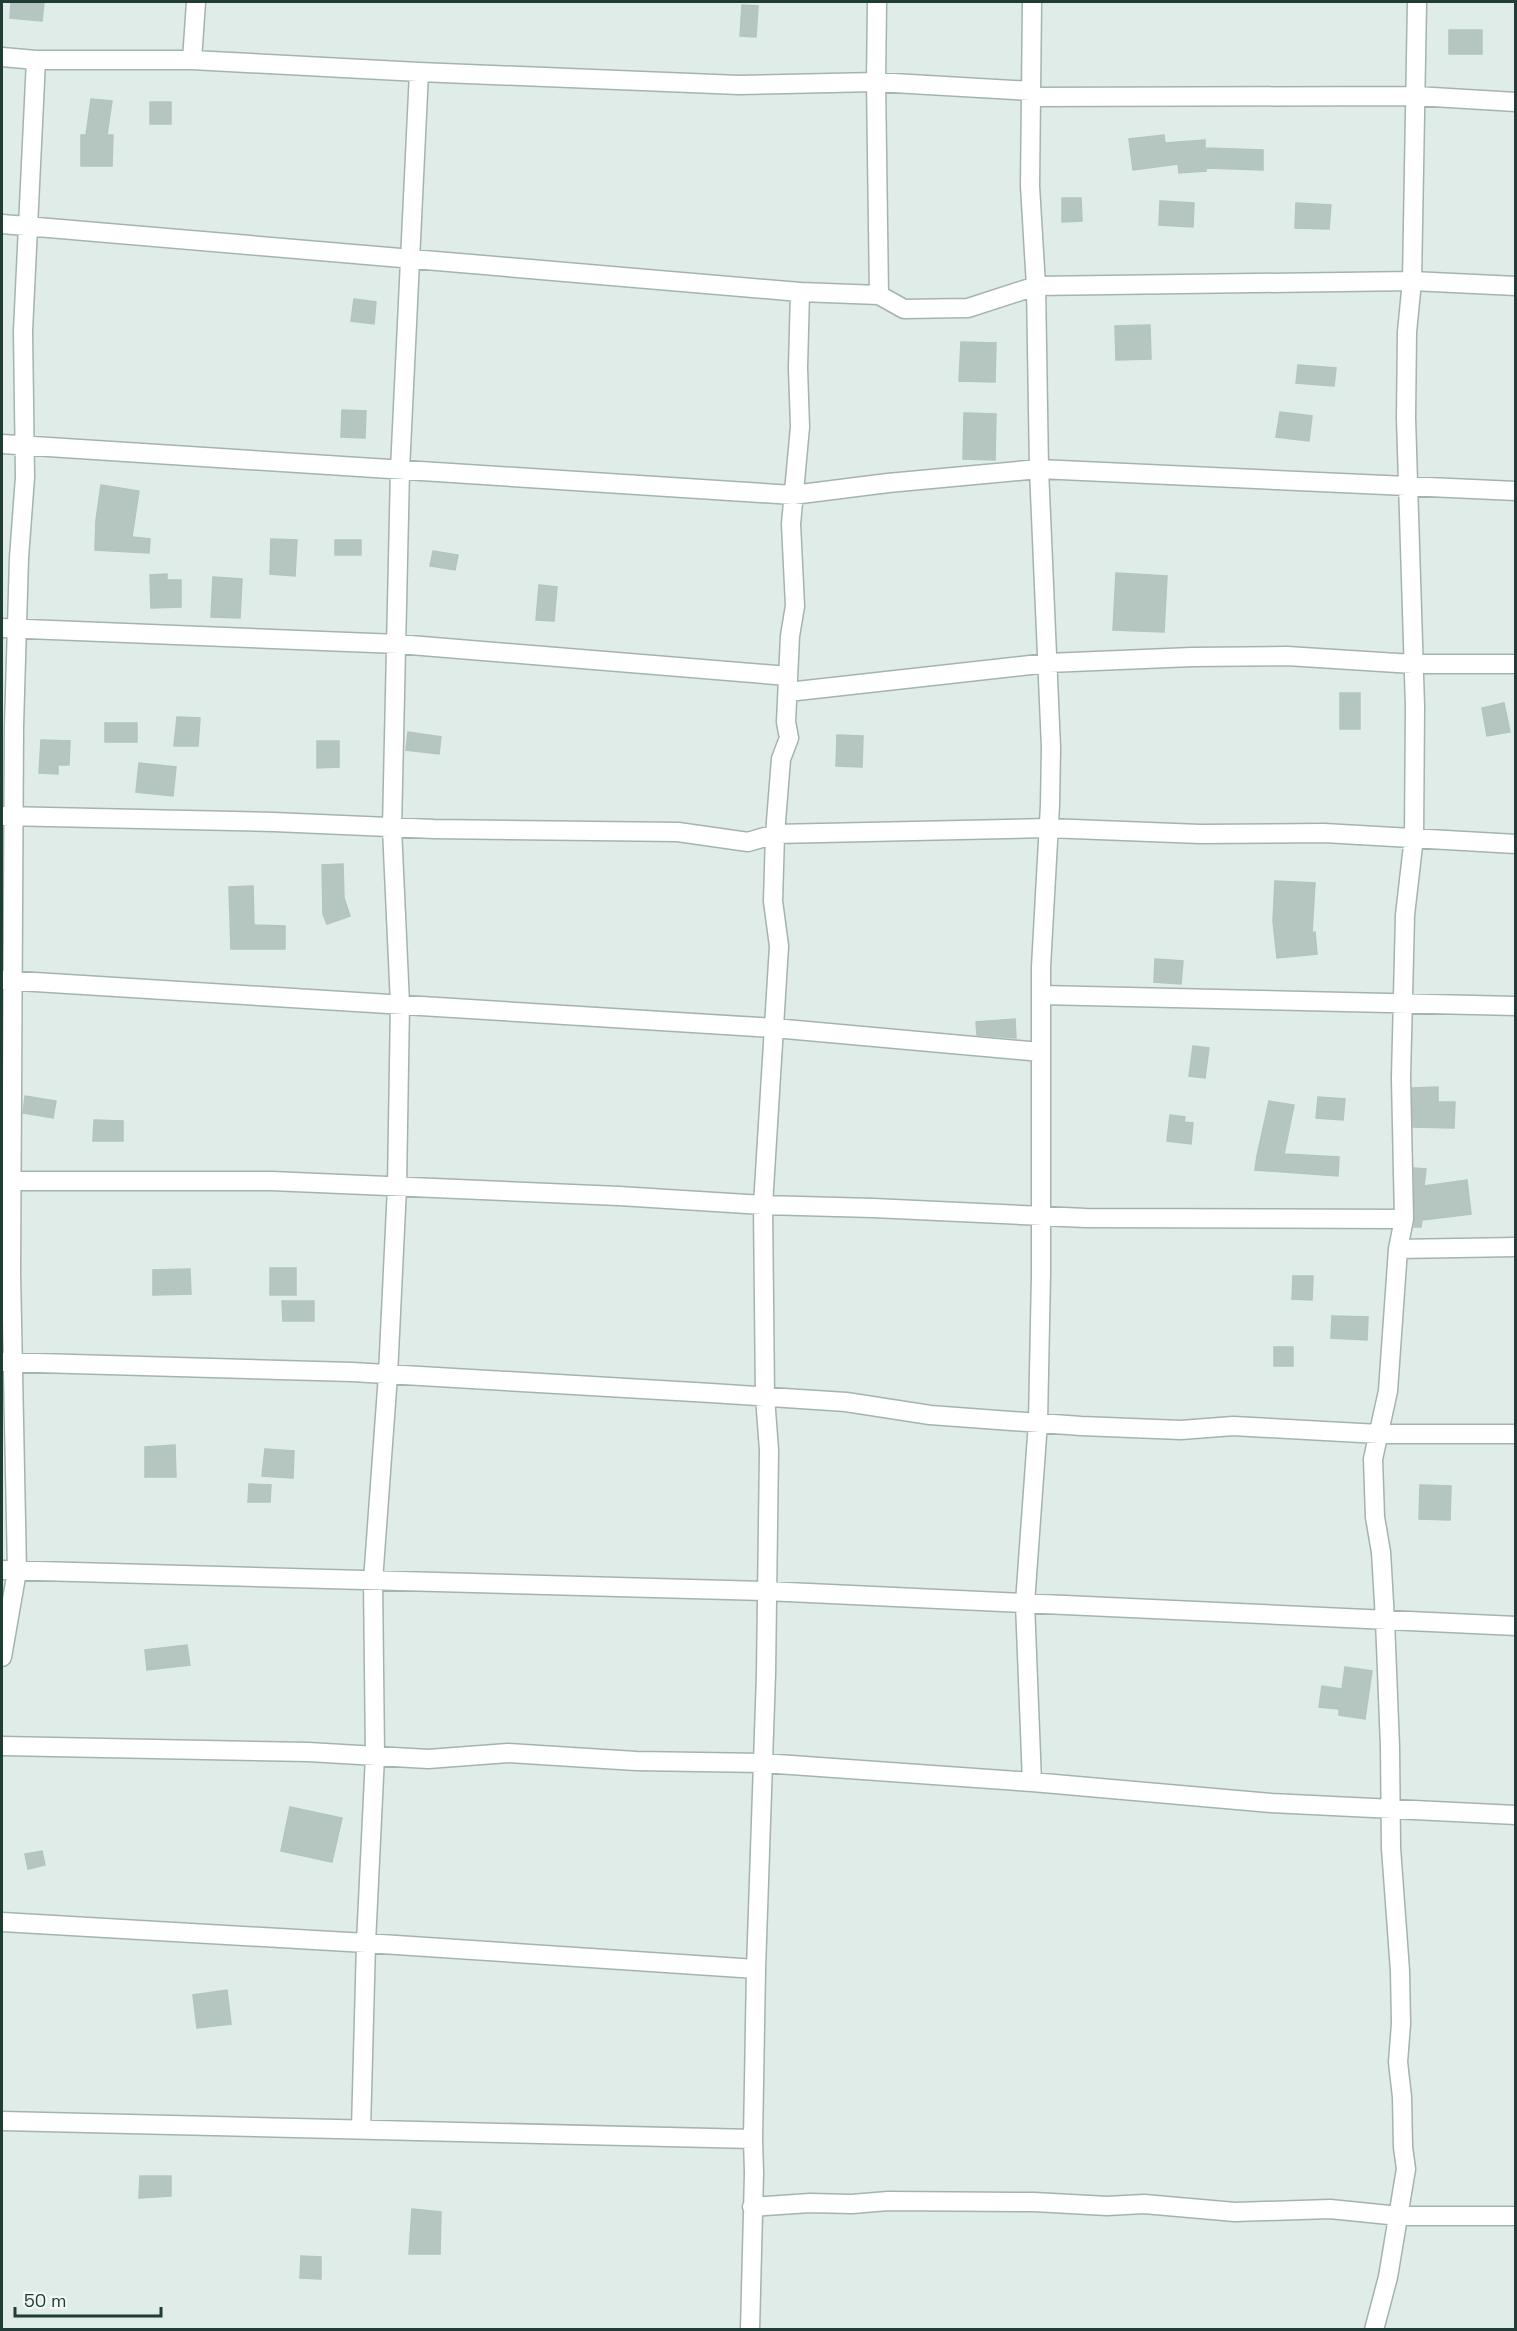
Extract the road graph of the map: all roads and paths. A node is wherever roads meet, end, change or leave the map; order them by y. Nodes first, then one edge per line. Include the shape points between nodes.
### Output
1 (196, 2) edge
2 (877, 2) edge
3 (1032, 2) edge
4 (1417, 2) edge
5 (2, 57) edge
6 (36, 60) junction
7 (192, 60) junction
8 (419, 72) junction
9 (876, 82) junction
10 (1031, 94) junction
11 (1416, 96) junction
12 (1515, 102) edge
13 (2, 224) edge
14 (28, 225) junction
15 (411, 259) junction
16 (1412, 281) junction
17 (1036, 286) junction
18 (1515, 286) edge
19 (800, 292) junction
20 (879, 295) junction
21 (2, 444) edge
22 (24, 447) junction
23 (400, 470) junction
24 (1039, 470) junction
25 (1408, 484) junction
26 (1515, 490) edge
27 (793, 495) junction
28 (9, 628) edge
29 (398, 645) junction
30 (1048, 663) junction
31 (1413, 664) junction
32 (1515, 664) edge
33 (788, 684) junction
34 (7, 816) edge
35 (392, 828) junction
36 (1048, 828) junction
37 (775, 834) junction
38 (1414, 837) junction
39 (1515, 844) edge
40 (7, 980) edge
41 (1041, 995) junction
42 (400, 1004) junction
43 (1404, 1004) junction
44 (1515, 1006) edge
45 (774, 1028) junction
46 (1041, 1052) junction
47 (6, 1181) edge
48 (397, 1187) junction
49 (763, 1205) junction
50 (1040, 1216) junction
51 (1404, 1219) junction
52 (1515, 1247) edge
53 (1398, 1249) junction
54 (7, 1363) edge
55 (388, 1374) junction
56 (765, 1397) junction
57 (1038, 1422) junction
58 (1379, 1434) junction
59 (1515, 1434) edge
60 (9, 1570) edge
61 (374, 1581) junction
62 (766, 1591) junction
63 (1025, 1603) junction
64 (1385, 1620) junction
65 (1515, 1626) edge
66 (2, 1657) edge
67 (2, 1746) edge
68 (375, 1755) junction
69 (763, 1763) junction
70 (1032, 1782) junction
71 (1392, 1809) junction
72 (1515, 1815) edge
73 (2, 1922) edge
74 (366, 1943) junction
75 (756, 1969) junction
76 (2, 2121) edge
77 (360, 2130) junction
78 (753, 2139) junction
79 (752, 2207) junction
80 (1400, 2216) junction
81 (1515, 2216) edge
82 (750, 2330) edge
83 (1374, 2330) edge

1 - 7 street
2 - 9 street
3 - 10 street
4 - 11 street
5 - 6 street
6 - 7 street
6 - 14 street
7 - 8 street
8 - 9 street via 739,85
8 - 15 street
9 - 10 street
9 - 20 street
10 - 11 street
10 - 17 street via 1030,186
11 - 12 street
11 - 16 street
13 - 14 street
14 - 15 street
14 - 22 street via 22,331
15 - 19 street
15 - 23 street
16 - 17 street
16 - 18 street
16 - 25 street via 1407,332
17 - 20 street via 968,308 904,309
17 - 24 street
19 - 20 street
19 - 27 street via 800,427
21 - 22 street
22 - 23 street
22 - 28 street via 19,558
23 - 27 street
23 - 29 street
24 - 25 street
24 - 27 street
24 - 30 street
25 - 26 street
25 - 31 street
27 - 33 street via 795,606 789,636
28 - 29 street
28 - 34 street
29 - 33 street
29 - 35 street
30 - 31 street via 1287,656
30 - 33 street
30 - 36 street
31 - 32 street
31 - 38 street
33 - 37 street via 789,738 781,759
34 - 35 street
34 - 40 street
35 - 37 street via 678,832 747,842
35 - 42 street
36 - 37 street
36 - 38 street
36 - 41 street
37 - 45 street via 773,901 779,946
38 - 39 street
38 - 43 street via 1405,915
40 - 42 street
40 - 47 street
41 - 43 street
41 - 46 street
42 - 45 street
42 - 48 street
43 - 44 street
43 - 51 street
45 - 46 street
45 - 49 street
46 - 50 street
47 - 48 street via 271,1181
47 - 54 street
48 - 49 street
48 - 55 street
49 - 50 street
49 - 56 street
50 - 51 street
50 - 57 street
51 - 53 street
52 - 53 street
53 - 58 street via 1388,1391
54 - 55 street
54 - 60 street
55 - 56 street
55 - 61 street
56 - 57 street
56 - 62 street via 769,1450
57 - 58 street
57 - 63 street
58 - 59 street
58 - 64 street via 1373,1459
60 - 61 street
60 - 66 street
61 - 62 street
61 - 68 street
62 - 63 street
62 - 69 street
63 - 64 street
63 - 70 street
64 - 65 street
64 - 71 street
67 - 68 street
68 - 69 street via 428,1759 508,1753
68 - 74 street
69 - 70 street
69 - 75 street
70 - 71 street via 1271,1803
71 - 72 street
71 - 80 street via 1401,2024 1398,2062 1406,2169
73 - 74 street
74 - 75 street
74 - 77 street
75 - 78 street
76 - 77 street
77 - 78 street
78 - 79 street
79 - 80 street via 888,2201 1034,2202 1235,2212 1330,2209
79 - 82 street
80 - 81 street
80 - 83 street

